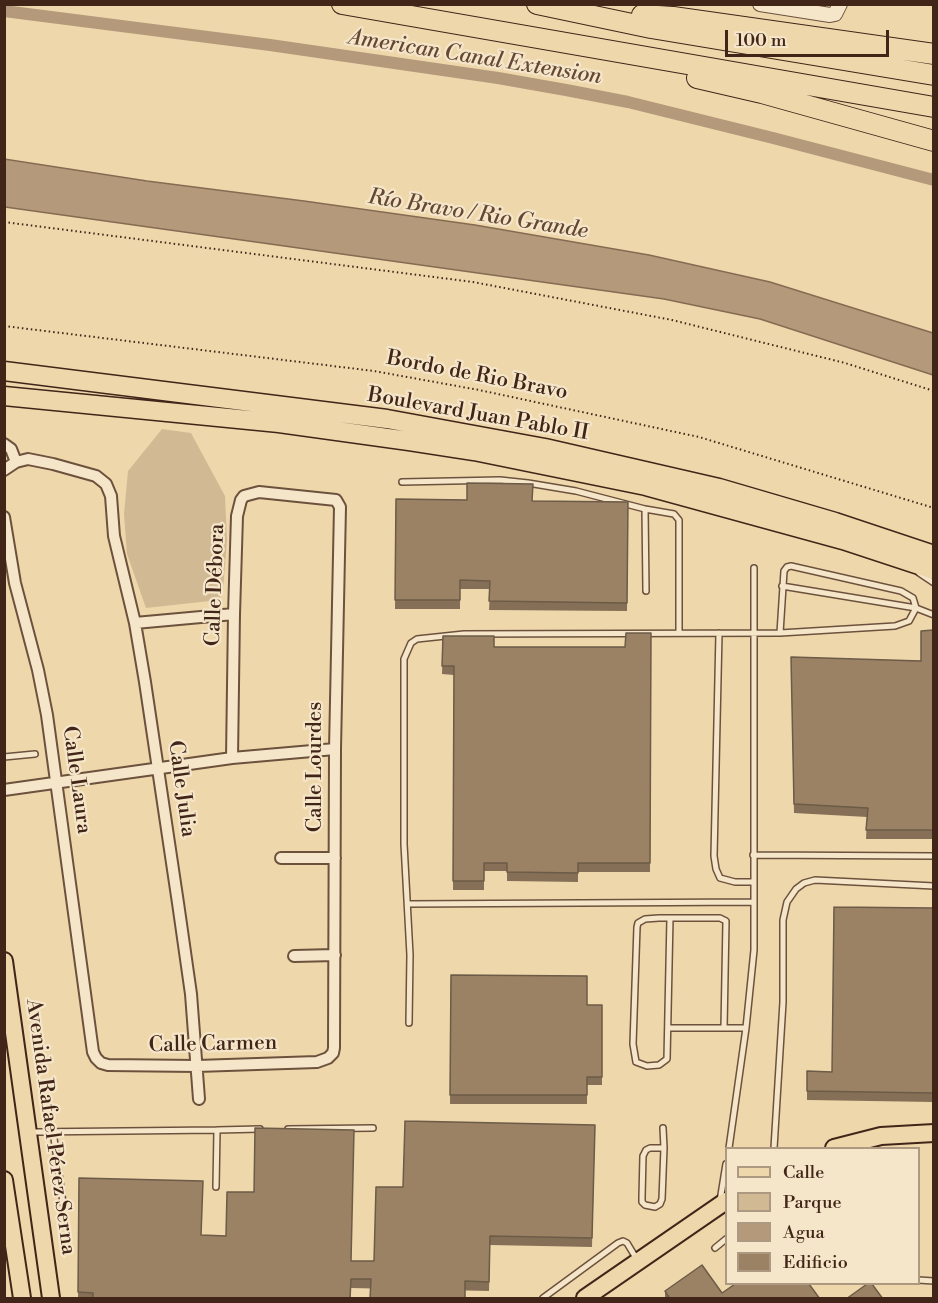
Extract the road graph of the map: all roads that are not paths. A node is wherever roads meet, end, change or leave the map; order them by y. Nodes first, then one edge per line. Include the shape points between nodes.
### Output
1 (342, 4) edge
2 (537, 4) edge
3 (760, 4) edge
4 (840, 4) edge
5 (579, 12) junction
6 (549, 40) junction
7 (933, 54) edge
8 (933, 75) edge
9 (933, 107) edge
10 (933, 141) edge
11 (4, 370) edge
12 (4, 396) edge
13 (4, 444) edge
14 (16, 462) junction
15 (4, 470) edge
16 (402, 482) dead end
17 (324, 498) joint
18 (645, 509) junction
19 (4, 517) edge
20 (933, 555) edge
21 (904, 560) junction
22 (754, 568) dead end
23 (933, 570) edge
24 (933, 582) edge
25 (782, 586) junction
26 (646, 591) dead end
27 (916, 608) junction
28 (234, 614) junction
29 (933, 615) edge
30 (135, 623) junction
31 (680, 632) junction
32 (719, 633) junction
33 (753, 633) junction
34 (780, 633) junction
35 (335, 749) junction
36 (35, 754) dead end
37 (4, 757) edge
38 (232, 758) junction
39 (158, 769) junction
40 (56, 782) junction
41 (4, 790) edge
42 (753, 855) junction
43 (933, 856) edge
44 (281, 858) dead end
45 (335, 858) junction
46 (754, 882) junction
47 (933, 886) edge
48 (754, 902) junction
49 (408, 904) junction
50 (670, 918) junction
51 (335, 955) junction
52 (294, 956) dead end
53 (4, 961) edge
54 (409, 1023) dead end
55 (668, 1028) junction
56 (724, 1028) junction
57 (746, 1028) junction
58 (334, 1048) joint
59 (93, 1052) joint
60 (197, 1066) junction
61 (199, 1099) dead end
62 (373, 1128) dead end
63 (663, 1128) dead end
64 (265, 1129) edge
65 (277, 1129) edge
66 (217, 1130) junction
67 (54, 1131) junction
68 (29, 1132) junction
69 (933, 1133) edge
70 (729, 1147) edge
71 (774, 1147) edge
72 (841, 1147) edge
73 (663, 1148) junction
74 (725, 1177) edge
75 (4, 1180) edge
76 (216, 1187) dead end
77 (63, 1203) dead end
78 (723, 1204) edge
79 (725, 1240) edge
80 (715, 1248) dead end
81 (638, 1262) junction
82 (22, 1299) edge
83 (51, 1299) edge
84 (543, 1299) edge
85 (585, 1299) edge

1 - 6 highway
2 - 5 highway
3 - 4 street via 830,15 839,10
5 - 7 highway via 673,17
5 - 8 highway via 651,28
6 - 9 highway
6 - 10 highway
11 - 20 highway, Boulevard Juan Pablo II via 387,419 545,448 719,488
12 - 21 highway, Boulevard Juan Pablo II via 268,422 474,451 646,486
13 - 14 street via 11,449
14 - 15 street
14 - 30 street, Calle Julia via 28,459 96,476 108,488 114,536
16 - 18 lane via 528,483
17 - 28 street, Calle Débora via 259,492 244,496 237,516
17 - 35 street, Calle Lourdes via 336,500 340,507
18 - 26 lane
18 - 31 lane via 674,514 679,520
19 - 40 street, Calle Laura via 15,584 47,715
21 - 23 highway, Boulevard Juan Pablo II
21 - 24 lane
22 - 33 lane
25 - 27 lane
25 - 27 lane via 784,571 791,566 901,591 913,598
25 - 34 lane
27 - 29 lane
27 - 34 lane via 909,621 895,626
28 - 30 street
28 - 38 street, Calle Débora
30 - 39 street, Calle Julia
31 - 32 lane
31 - 49 lane via 464,634 411,643 404,659 404,844
32 - 33 lane
32 - 46 lane via 714,856 720,878
33 - 34 lane
33 - 42 lane
35 - 38 street
35 - 45 street, Calle Lourdes
36 - 37 lane
38 - 39 street
39 - 40 street
39 - 60 street, Calle Julia via 191,994
40 - 41 street
40 - 59 street, Calle Laura
42 - 43 lane
42 - 46 lane
44 - 45 street
45 - 51 street, Calle Lourdes
46 - 48 lane
47 - 71 lane via 815,880 796,889 787,902 783,920 783,1002
48 - 49 lane
48 - 57 lane via 754,950
49 - 54 lane
50 - 55 lane
50 - 55 lane via 640,920 637,927 633,1044 636,1062 647,1066 663,1063 668,1054
50 - 56 lane via 726,921
51 - 52 street
51 - 58 street, Calle Lourdes
53 - 68 main road, Avenida Rafael Pérez Serna
55 - 56 lane
56 - 57 lane
57 - 70 lane
58 - 60 street, Calle Carmen via 328,1058 317,1062
59 - 60 street, Calle Carmen via 105,1065
60 - 61 street, Calle Julia
62 - 65 lane
63 - 73 lane
64 - 66 lane
66 - 67 lane
66 - 76 lane
67 - 68 lane
67 - 77 lane
68 - 83 main road, Avenida Rafael Pérez Serna
69 - 72 main road via 881,1136
73 - 73 lane via 662,1199 654,1207 645,1205 643,1156 645,1150
74 - 78 lane
75 - 82 main road
78 - 81 main road
79 - 80 lane
81 - 84 lane via 623,1240
81 - 85 main road

